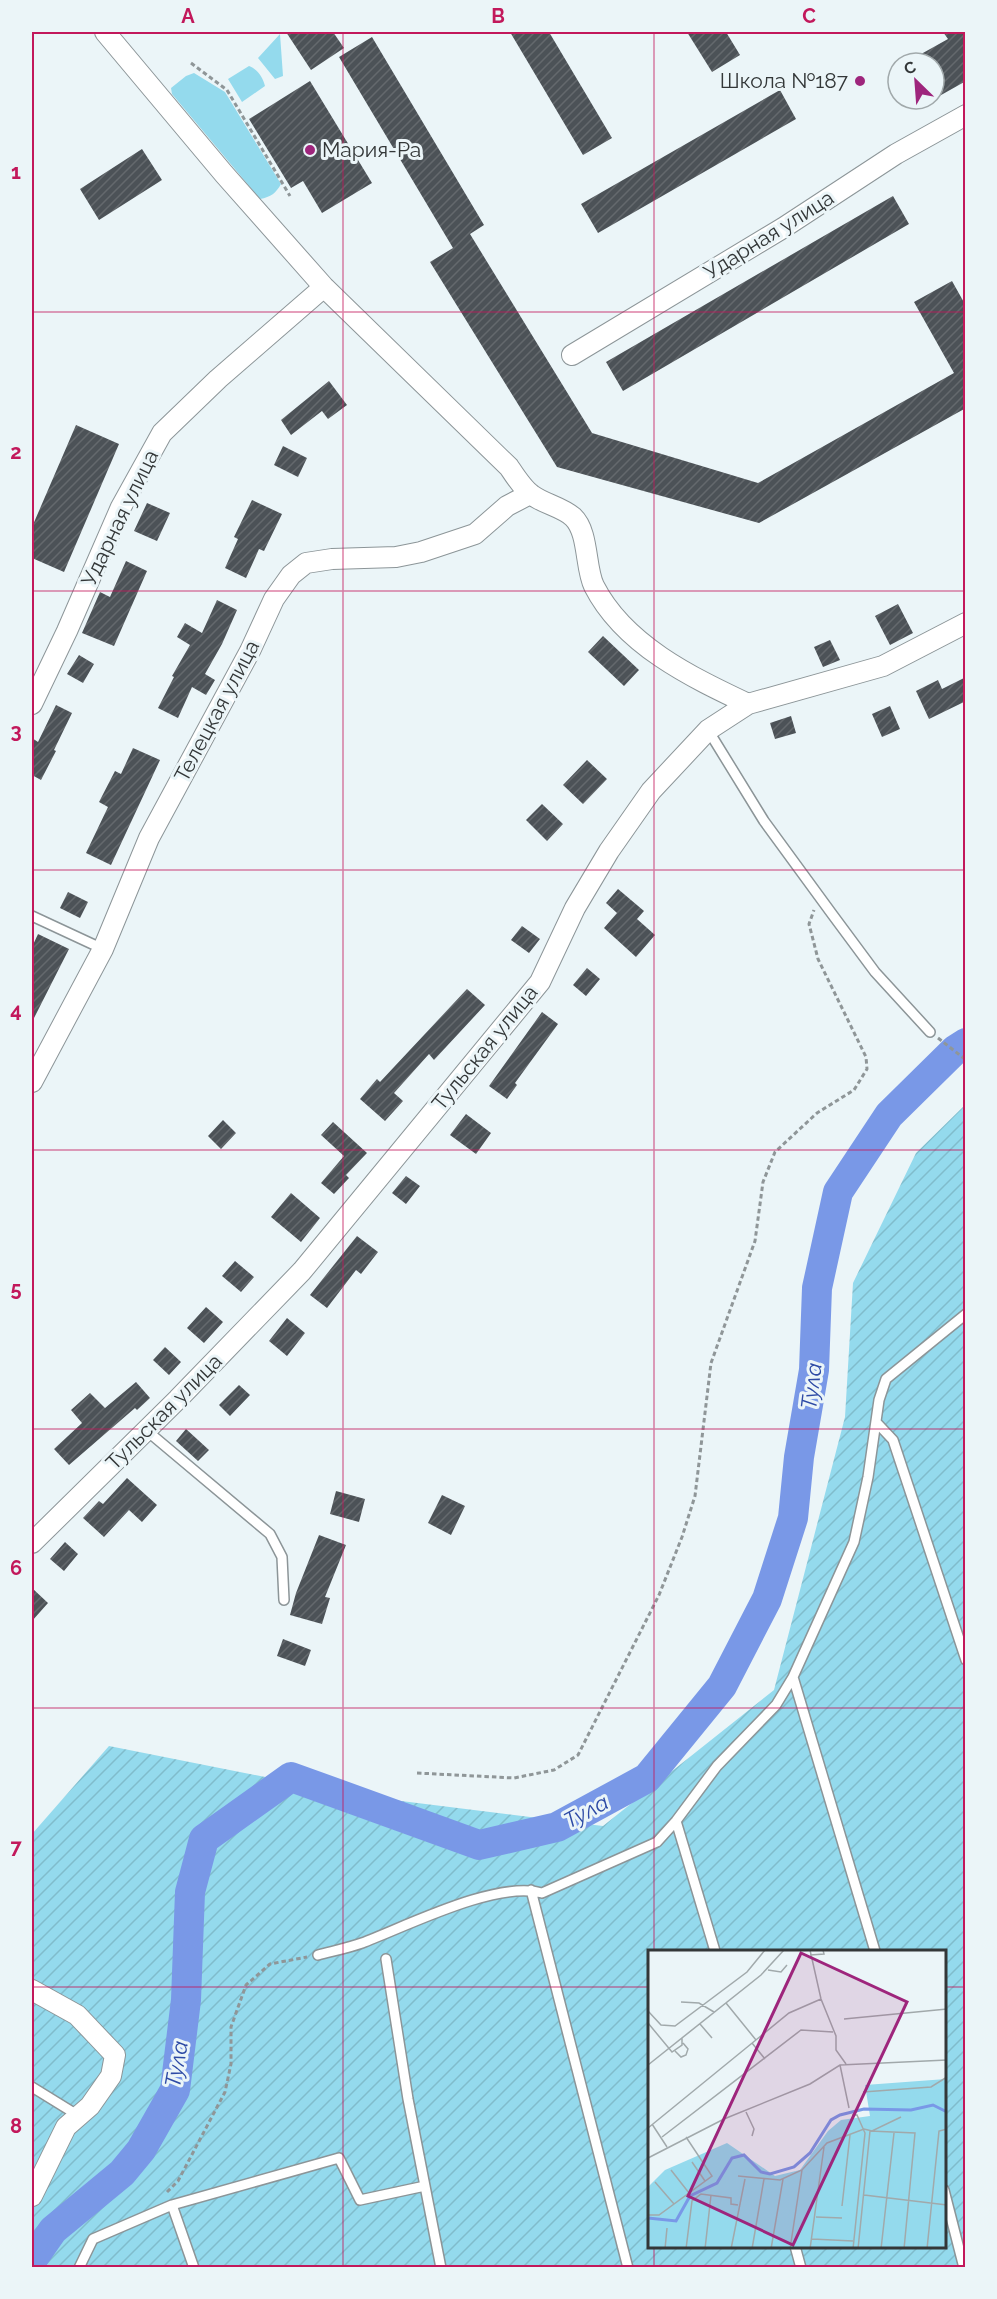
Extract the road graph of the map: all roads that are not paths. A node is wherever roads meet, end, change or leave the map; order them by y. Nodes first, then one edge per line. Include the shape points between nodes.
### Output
1 (105, 32) edge
2 (966, 115) edge
3 (324, 287) junction
4 (572, 355) dead end
5 (530, 494) junction
6 (966, 623) edge
7 (32, 704) edge
8 (748, 704) junction
9 (708, 730) junction
10 (32, 916) edge
11 (103, 949) junction
12 (930, 1032) road end
13 (32, 1082) edge
14 (966, 1314) edge
15 (877, 1423) junction
16 (146, 1430) junction
17 (32, 1543) edge
18 (284, 1600) dead end
19 (966, 1660) edge
20 (793, 1677) junction
21 (676, 1821) junction
22 (531, 1890) junction
23 (715, 1950) edge
24 (874, 1950) edge
25 (318, 1955) road end
26 (386, 1959) dead end
27 (32, 1990) edge
28 (32, 2087) edge
29 (79, 2116) junction
30 (425, 2186) junction
31 (946, 2194) edge
32 (32, 2196) edge
33 (172, 2205) junction
34 (795, 2248) edge
35 (80, 2268) edge
36 (194, 2268) edge
37 (441, 2268) edge
38 (628, 2268) edge
39 (801, 2268) edge
40 (964, 2268) edge

1 - 3 street
2 - 4 street, Ударная улица via 896,154 783,228
3 - 5 street via 508,467
3 - 7 street, Ударная улица via 162,432 121,507
5 - 8 street via 573,517 585,541 593,583 607,608 625,628 666,660
5 - 11 street, Телецкая улица via 507,506 475,534 432,549 396,557 306,563 291,575 274,599 250,651 148,838
6 - 8 street, Тульская улица via 883,666
8 - 9 street, Тульская улица
9 - 12 lane via 764,821 819,897 875,972
9 - 16 street, Тульская улица via 651,791 609,851 575,908 540,982 302,1271
10 - 11 lane
11 - 13 street, Телецкая улица
14 - 15 lane via 886,1379
15 - 19 lane via 893,1440
15 - 20 lane via 854,1542
16 - 17 street, Тульская улица
16 - 18 lane via 270,1534 282,1557
20 - 21 lane via 776,1705 717,1766
20 - 24 lane
21 - 22 lane via 657,1842 542,1893
21 - 23 lane
22 - 25 lane via 508,1890 441,1911 360,1944
22 - 38 lane
26 - 30 lane
27 - 29 street via 76,2015 115,2055 111,2076
28 - 29 lane
29 - 32 street via 66,2127
30 - 33 lane via 360,2200 339,2158
30 - 37 lane
31 - 40 lane
33 - 35 lane via 93,2239
33 - 36 lane
34 - 39 lane

